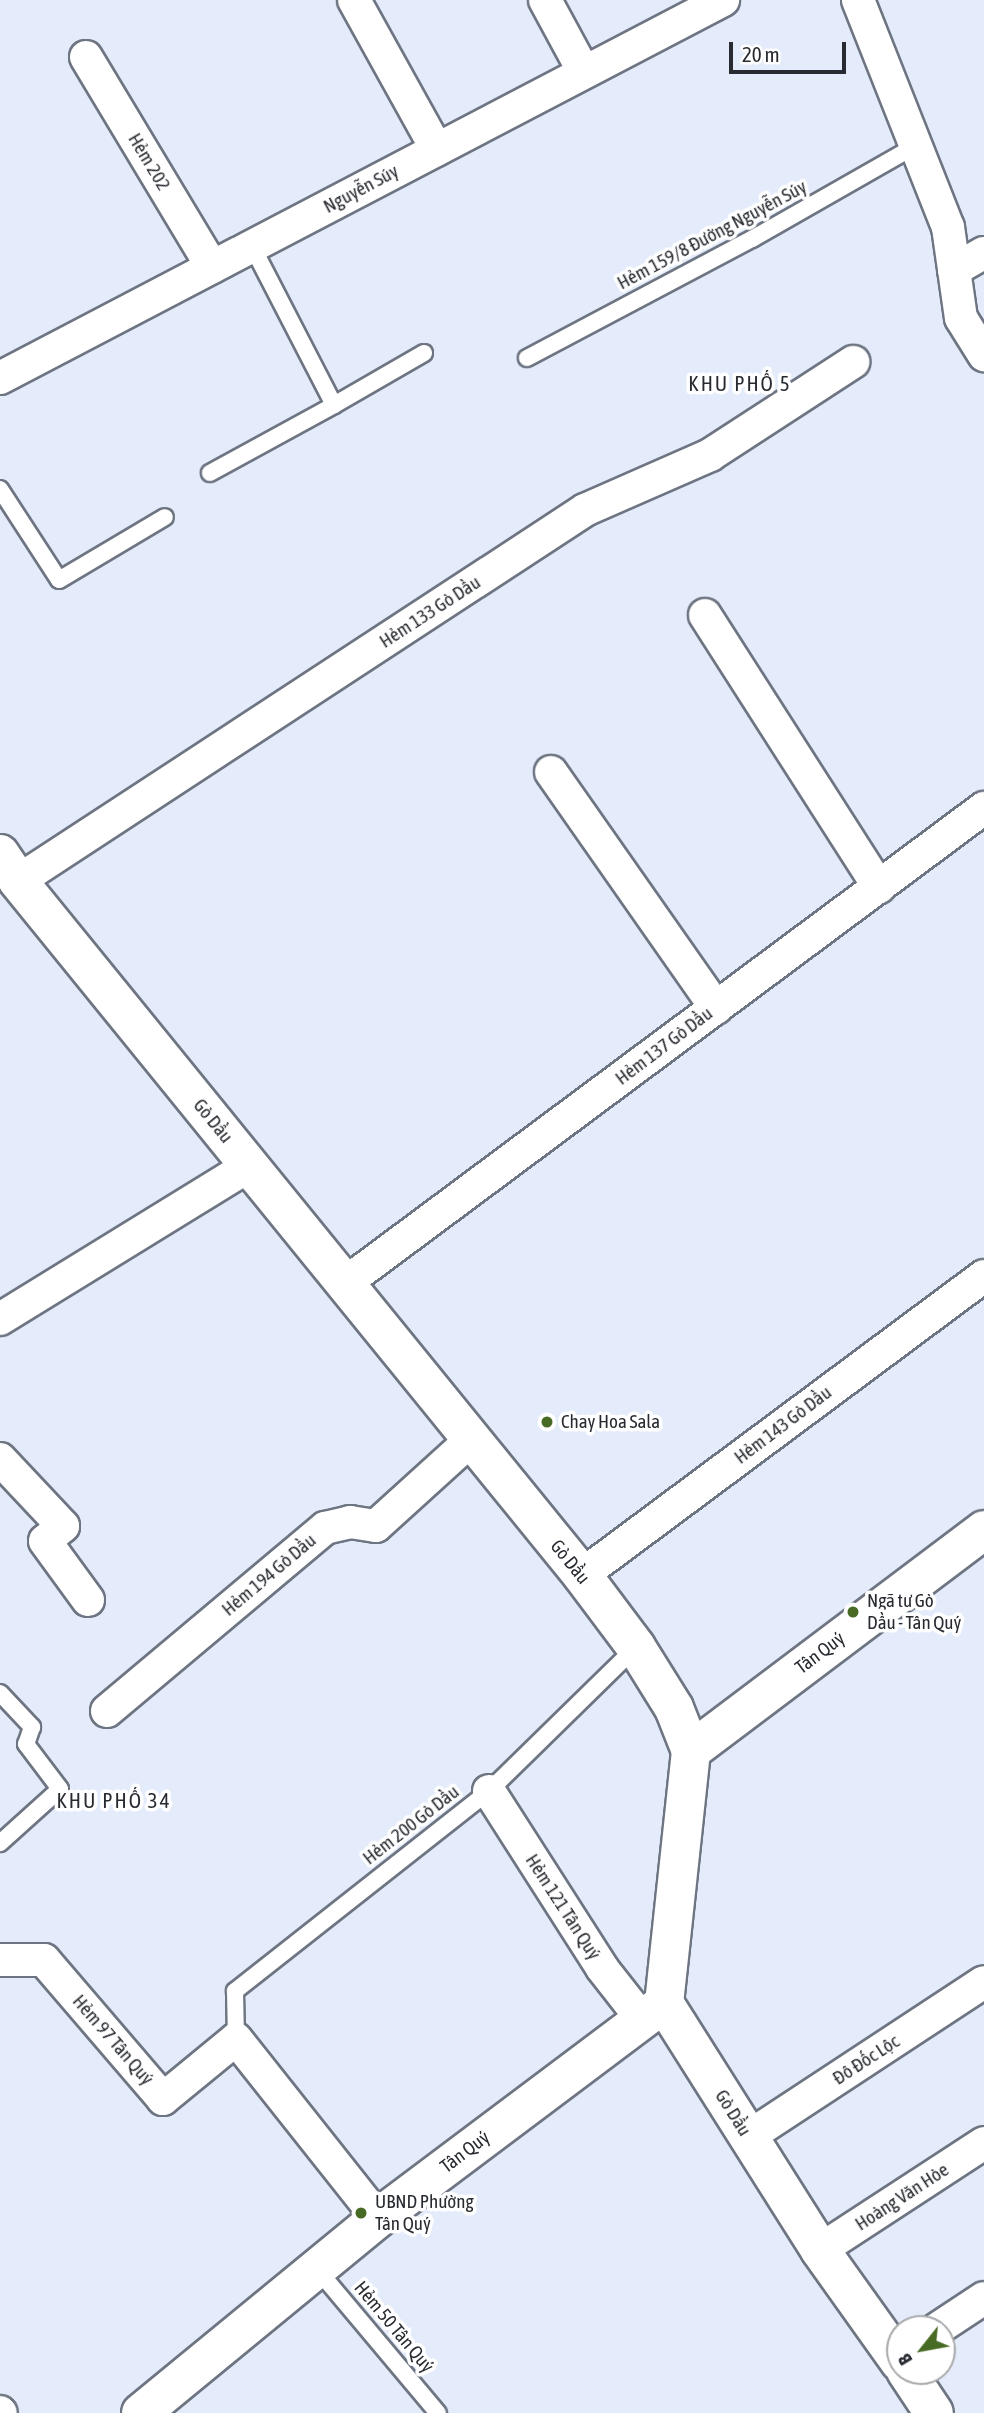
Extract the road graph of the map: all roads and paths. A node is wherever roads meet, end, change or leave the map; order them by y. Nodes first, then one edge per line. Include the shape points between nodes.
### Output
1 (354, 0) edge
2 (545, 0) edge
3 (723, 0) edge
4 (858, 0) edge
5 (86, 57) dead end
6 (584, 72) junction
7 (915, 146) junction
8 (437, 150) junction
9 (252, 246) junction
10 (984, 253) edge
11 (212, 267) junction
12 (954, 270) junction
13 (424, 354) dead end
14 (984, 355) edge
15 (527, 358) dead end
16 (853, 362) dead end
17 (0, 378) edge
18 (334, 405) junction
19 (210, 473) dead end
20 (0, 489) edge
21 (165, 517) dead end
22 (705, 615) dead end
23 (551, 772) dead end
24 (984, 808) edge
25 (7, 869) edge
26 (879, 887) junction
27 (716, 1008) junction
28 (250, 1166) junction
29 (984, 1276) edge
30 (344, 1284) junction
31 (0, 1319) edge
32 (471, 1440) junction
33 (0, 1459) edge
34 (984, 1530) edge
35 (582, 1575) junction
36 (88, 1600) dead end
37 (636, 1647) junction
38 (0, 1693) edge
39 (107, 1711) dead end
40 (691, 1751) junction
41 (489, 1791) junction
42 (0, 1843) edge
43 (0, 1960) edge
44 (984, 1982) edge
45 (653, 2011) junction
46 (236, 2039) junction
47 (748, 2137) junction
48 (984, 2143) edge
49 (378, 2218) junction
50 (820, 2250) junction
51 (317, 2269) junction
52 (984, 2298) edge
53 (956, 2316) edge
54 (886, 2340) edge
55 (916, 2385) edge
56 (142, 2413) edge
57 (438, 2413) edge
58 (934, 2413) edge

1 - 8 street
2 - 6 street
3 - 6 street, Nguyễn Súy
4 - 7 street
5 - 11 street, Hẻm 202
6 - 8 street, Nguyễn Súy
7 - 12 street via 948,227
7 - 15 lane, Hẻm 159/8 Đường Nguyễn Súy
8 - 9 street, Nguyễn Súy
9 - 11 street, Nguyễn Súy
9 - 18 lane
10 - 12 street
11 - 17 street, Nguyễn Súy
12 - 14 street via 961,317
13 - 18 lane
16 - 25 street, Hẻm 133 Gò Dầu via 710,455 585,510
18 - 19 lane
20 - 21 lane via 59,580
22 - 26 street
23 - 27 street
24 - 26 street, Hẻm 137 Gò Dầu
25 - 28 street, Gò Dầu
26 - 27 street, Hẻm 137 Gò Dầu
27 - 30 street, Hẻm 137 Gò Dầu
28 - 30 street, Gò Dầu
28 - 31 street
29 - 35 street, Hẻm 143 Gò Dầu
30 - 32 street, Gò Dầu
32 - 35 street, Gò Dầu
32 - 39 street, Hẻm 194 Gò Dầu via 376,1526 350,1522 325,1528
33 - 36 street via 63,1526 45,1541
34 - 40 street, Tân Quý
35 - 37 street, Gò Dầu
37 - 40 street, Gò Dầu via 674,1708
37 - 41 lane, Hẻm 200 Gò Dầu
38 - 42 lane via 32,1727 26,1744 60,1789
40 - 45 street, Gò Dầu
41 - 45 street, Hẻm 121 Tân Quý via 602,1968
41 - 46 lane, Hẻm 200 Gò Dầu via 235,1991
43 - 46 street, Hẻm 97 Tân Quý via 44,1960 163,2099
44 - 47 street, Đô Đốc Lộc
45 - 47 street, Gò Dầu
45 - 49 street, Tân Quý
46 - 49 street
47 - 50 street, Gò Dầu
48 - 50 street, Hoàng Văn Hòe
49 - 51 street, Tân Quý
50 - 54 street, Gò Dầu
51 - 56 street, Tân Quý
51 - 57 lane, Hẻm 50 Tân Quý
52 - 53 street
55 - 58 street, Gò Dầu

